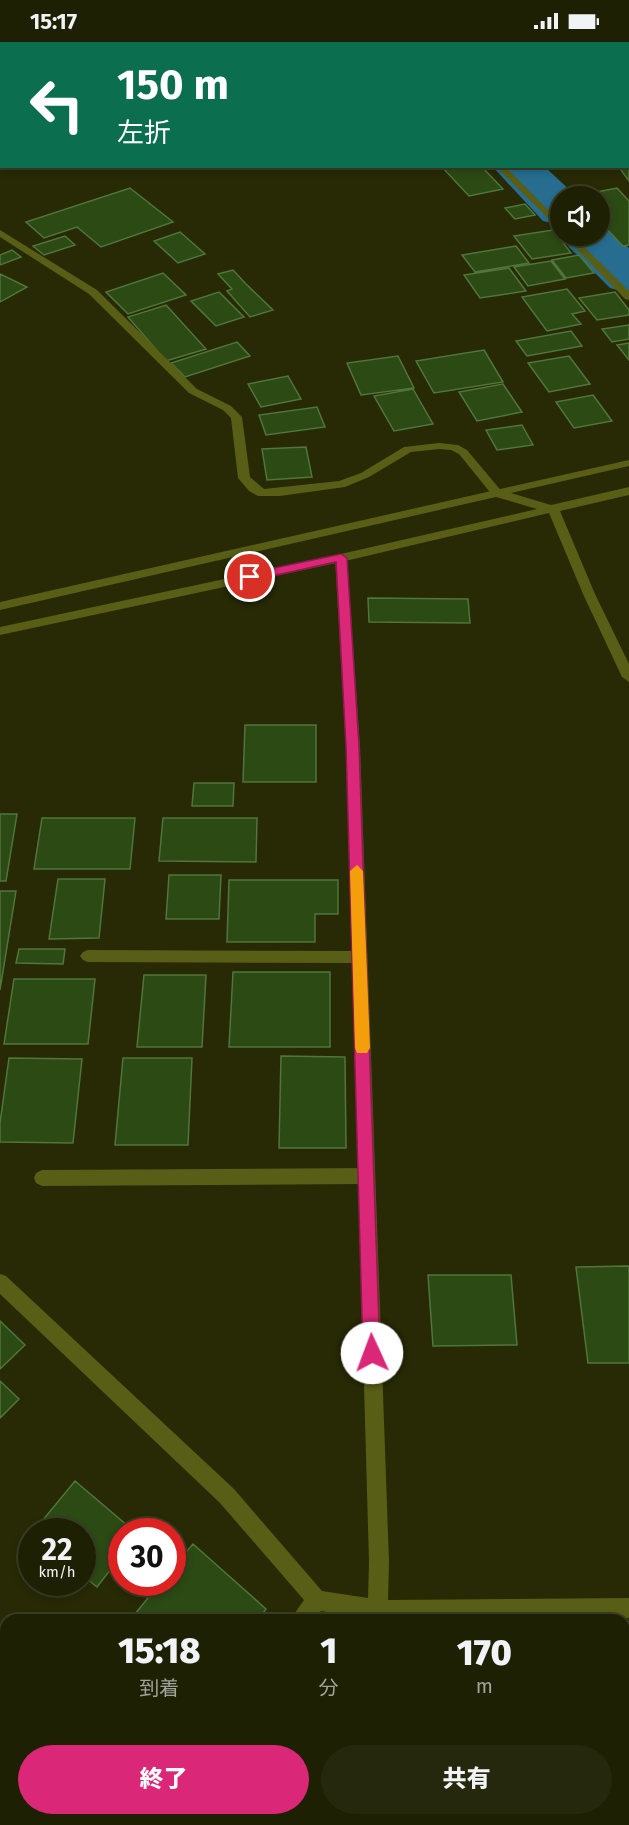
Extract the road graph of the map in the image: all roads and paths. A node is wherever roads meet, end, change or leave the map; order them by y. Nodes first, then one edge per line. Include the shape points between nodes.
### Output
1 (501, 168) edge
2 (550, 217) edge
3 (0, 233) edge
4 (578, 246) edge
5 (629, 297) edge
6 (629, 463) edge
7 (629, 491) edge
8 (497, 493) junction
9 (554, 510) junction
10 (341, 558) junction
11 (0, 606) edge
12 (0, 631) edge
13 (629, 677) edge
14 (88, 956) dead end
15 (360, 957) junction
16 (366, 1176) junction
17 (42, 1178) dead end
18 (0, 1281) edge
19 (318, 1600) junction
20 (629, 1608) edge
21 (378, 1610) junction
22 (305, 1614) edge

1 - 2 street
3 - 8 street via 93,292 193,391 227,408 236,417 244,478 262,493 341,484 365,475 408,449 439,446 463,452
4 - 5 street
6 - 8 street
7 - 9 street
8 - 9 street
8 - 11 street
9 - 10 street
9 - 13 street
10 - 12 street
10 - 15 street via 353,746
14 - 15 street
15 - 16 street
16 - 17 street
16 - 21 street
18 - 19 street via 227,1496
19 - 21 street
19 - 22 street
20 - 21 street

